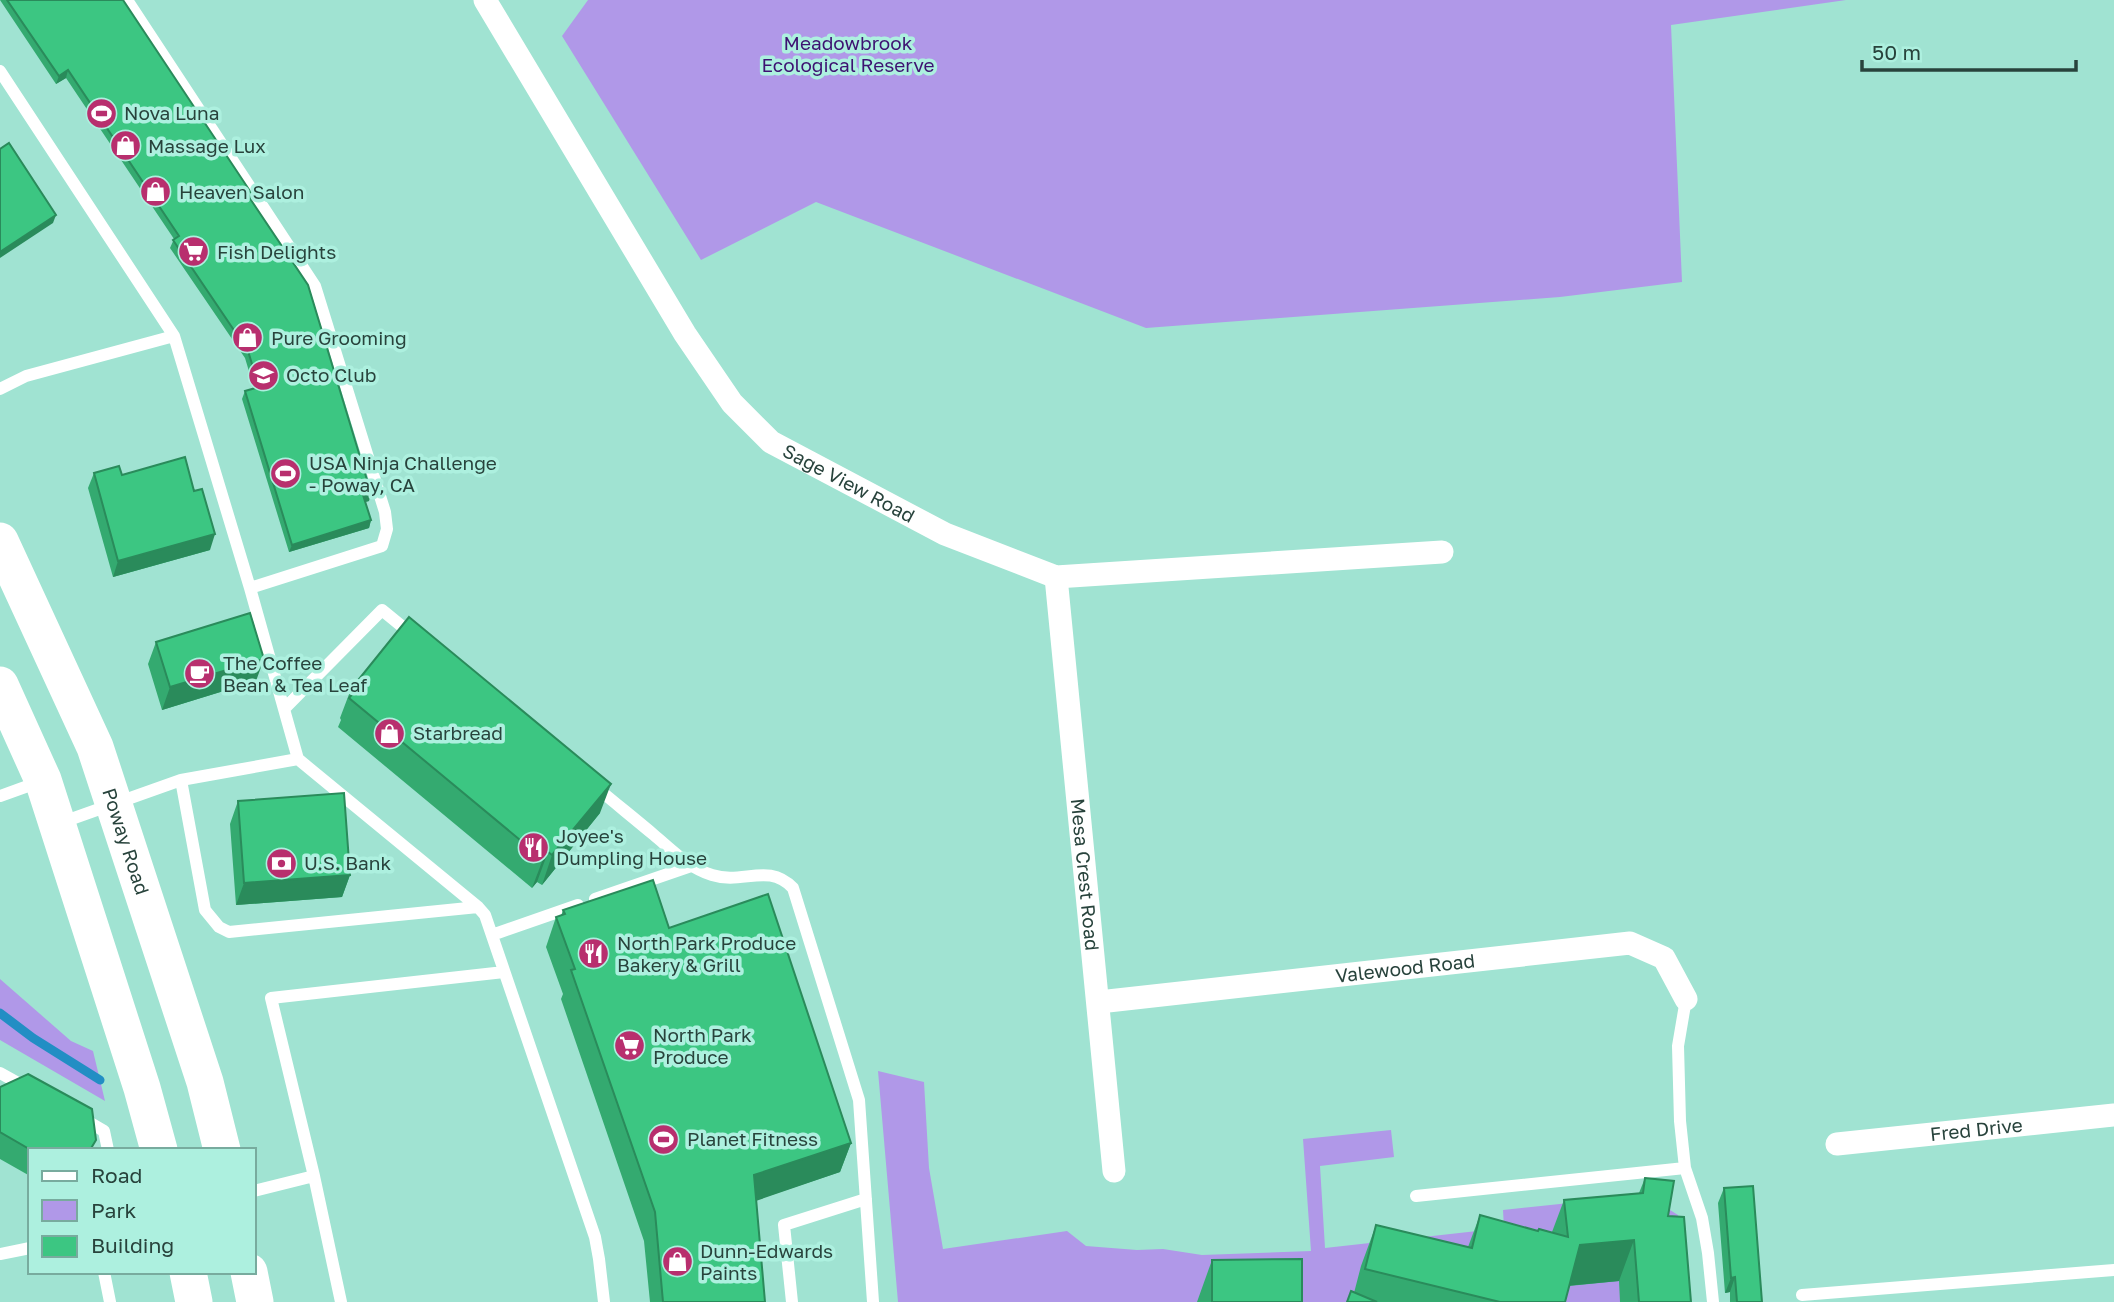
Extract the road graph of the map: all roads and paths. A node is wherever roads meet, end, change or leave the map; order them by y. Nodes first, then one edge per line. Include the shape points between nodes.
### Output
1 (127, 0) edge
2 (485, 0) edge
3 (0, 71) edge
4 (6, 92) edge
5 (174, 336) junction
6 (0, 389) edge
7 (0, 541) edge
8 (1443, 552) dead end
9 (1056, 577) junction
10 (250, 588) junction
11 (425, 645) edge
12 (0, 685) edge
13 (284, 709) junction
14 (298, 759) junction
15 (584, 778) edge
16 (43, 780) junction
17 (181, 780) junction
18 (0, 796) edge
19 (114, 805) junction
20 (57, 824) junction
21 (691, 866) junction
22 (478, 907) junction
23 (492, 935) junction
24 (504, 972) junction
25 (1686, 999) joint
26 (1099, 1002) junction
27 (0, 1073) edge
28 (34, 1092) edge
29 (69, 1111) edge
30 (2114, 1115) edge
31 (1837, 1144) dead end
32 (108, 1148) edge
33 (158, 1148) edge
34 (222, 1148) edge
35 (1685, 1168) junction
36 (1114, 1171) dead end
37 (314, 1177) junction
38 (256, 1191) edge
39 (1416, 1196) dead end
40 (866, 1199) junction
41 (28, 1248) edge
42 (0, 1254) edge
43 (2114, 1270) edge
44 (104, 1274) edge
45 (188, 1274) edge
46 (249, 1274) edge
47 (1802, 1295) dead end
48 (110, 1302) edge
49 (194, 1302) edge
50 (255, 1302) edge
51 (341, 1302) edge
52 (604, 1302) edge
53 (792, 1302) edge
54 (873, 1302) edge
55 (1713, 1302) edge

1 - 10 lane via 315,286 387,522 382,546
2 - 9 street, Sage View Road via 685,334 732,403 771,442 946,534
3 - 4 lane
4 - 5 lane
5 - 6 lane via 26,376
5 - 10 lane
7 - 19 main road, Poway Road via 95,747
8 - 9 street, Sage View Road
9 - 26 street, Mesa Crest Road
10 - 13 lane
11 - 13 lane via 382,610
12 - 16 main road
13 - 14 lane
14 - 17 lane
14 - 22 lane
15 - 21 lane
16 - 18 lane
16 - 20 main road
17 - 19 lane
17 - 22 lane via 205,910 229,932
19 - 20 lane
19 - 34 main road, Poway Road via 205,1082
20 - 33 main road
21 - 23 lane
21 - 40 lane via 729,879 773,875 793,888 859,1100
22 - 23 lane
23 - 24 lane
24 - 37 lane via 271,998
24 - 52 lane via 595,1237
25 - 26 street, Valewood Road via 1664,958 1630,943
25 - 35 lane via 1678,1046
26 - 36 street, Mesa Crest Road
27 - 28 lane
29 - 32 lane via 104,1131
30 - 31 street, Fred Drive
35 - 39 lane
35 - 55 lane via 1702,1218
37 - 38 lane
37 - 51 lane
40 - 53 lane via 784,1225
40 - 54 lane
41 - 42 lane
43 - 47 lane
44 - 48 lane
45 - 49 main road
46 - 50 main road

